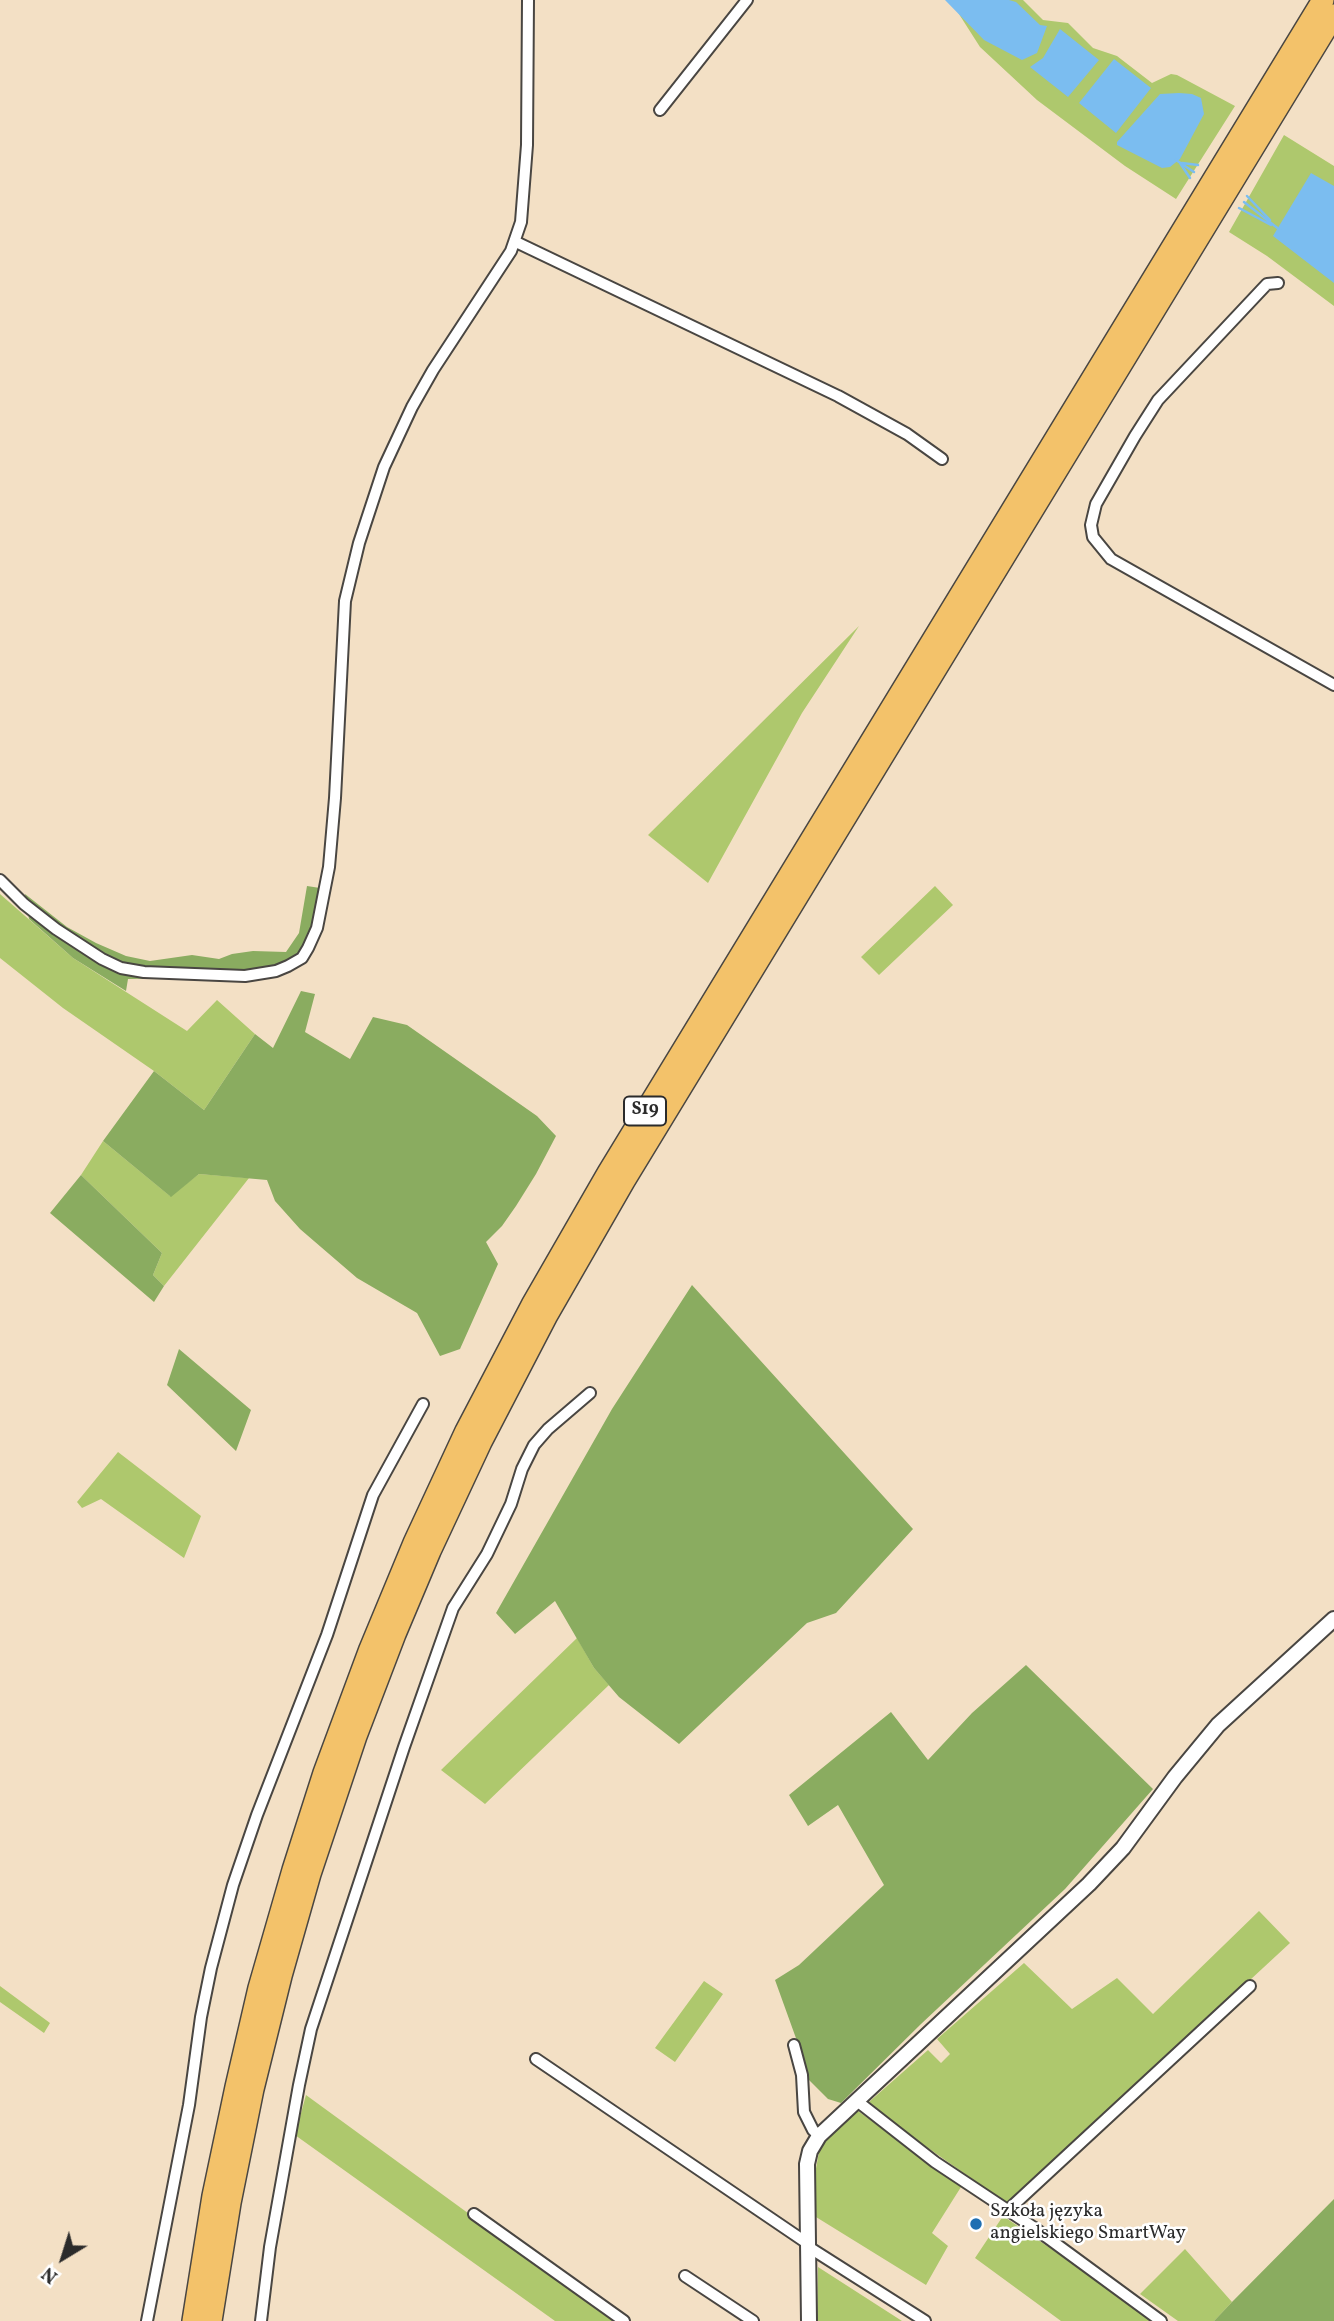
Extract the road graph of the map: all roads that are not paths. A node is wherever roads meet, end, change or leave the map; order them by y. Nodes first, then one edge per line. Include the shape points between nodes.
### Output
1 (528, 0) edge
2 (747, 0) edge
3 (1323, 0) edge
4 (1334, 15) edge
5 (660, 110) dead end
6 (516, 242) junction
7 (1278, 283) dead end
8 (942, 459) dead end
9 (1334, 685) edge
10 (0, 880) edge
11 (590, 1393) dead end
12 (423, 1404) dead end
13 (1334, 1619) edge
14 (1250, 1986) dead end
15 (794, 2045) dead end
16 (536, 2059) dead end
17 (857, 2101) junction
18 (819, 2136) junction
19 (1008, 2210) junction
20 (474, 2214) dead end
21 (807, 2245) junction
22 (685, 2276) dead end
23 (147, 2321) edge
24 (193, 2321) edge
25 (211, 2321) edge
26 (261, 2321) edge
27 (624, 2321) edge
28 (753, 2321) edge
29 (809, 2321) edge
30 (925, 2321) edge
31 (1161, 2321) edge

1 - 6 street via 524,198
2 - 5 street
3 - 24 highway, S19 via 615,1161 466,1431 366,1658 293,1870 231,2107
4 - 25 highway, S19 via 631,1170 485,1433 390,1646 310,1874 248,2110
6 - 8 street via 838,396
6 - 10 street via 412,407 384,467 363,529 345,601 325,895 313,940 302,958 276,971 245,976 121,968 56,929
7 - 9 street via 1267,284 1158,400 1107,483 1091,525 1093,537 1111,559
11 - 26 street via 534,1444 487,1554 453,1608 311,2029
12 - 23 street via 373,1495 327,1635 233,1885 206,1993
13 - 17 street via 1218,1725 1123,1848 1088,1884
14 - 19 street
15 - 18 street via 804,2112
16 - 21 street
17 - 18 street
17 - 19 street via 935,2162
18 - 21 street via 807,2164
19 - 31 street
20 - 27 street
21 - 29 street
21 - 30 street
22 - 28 street

